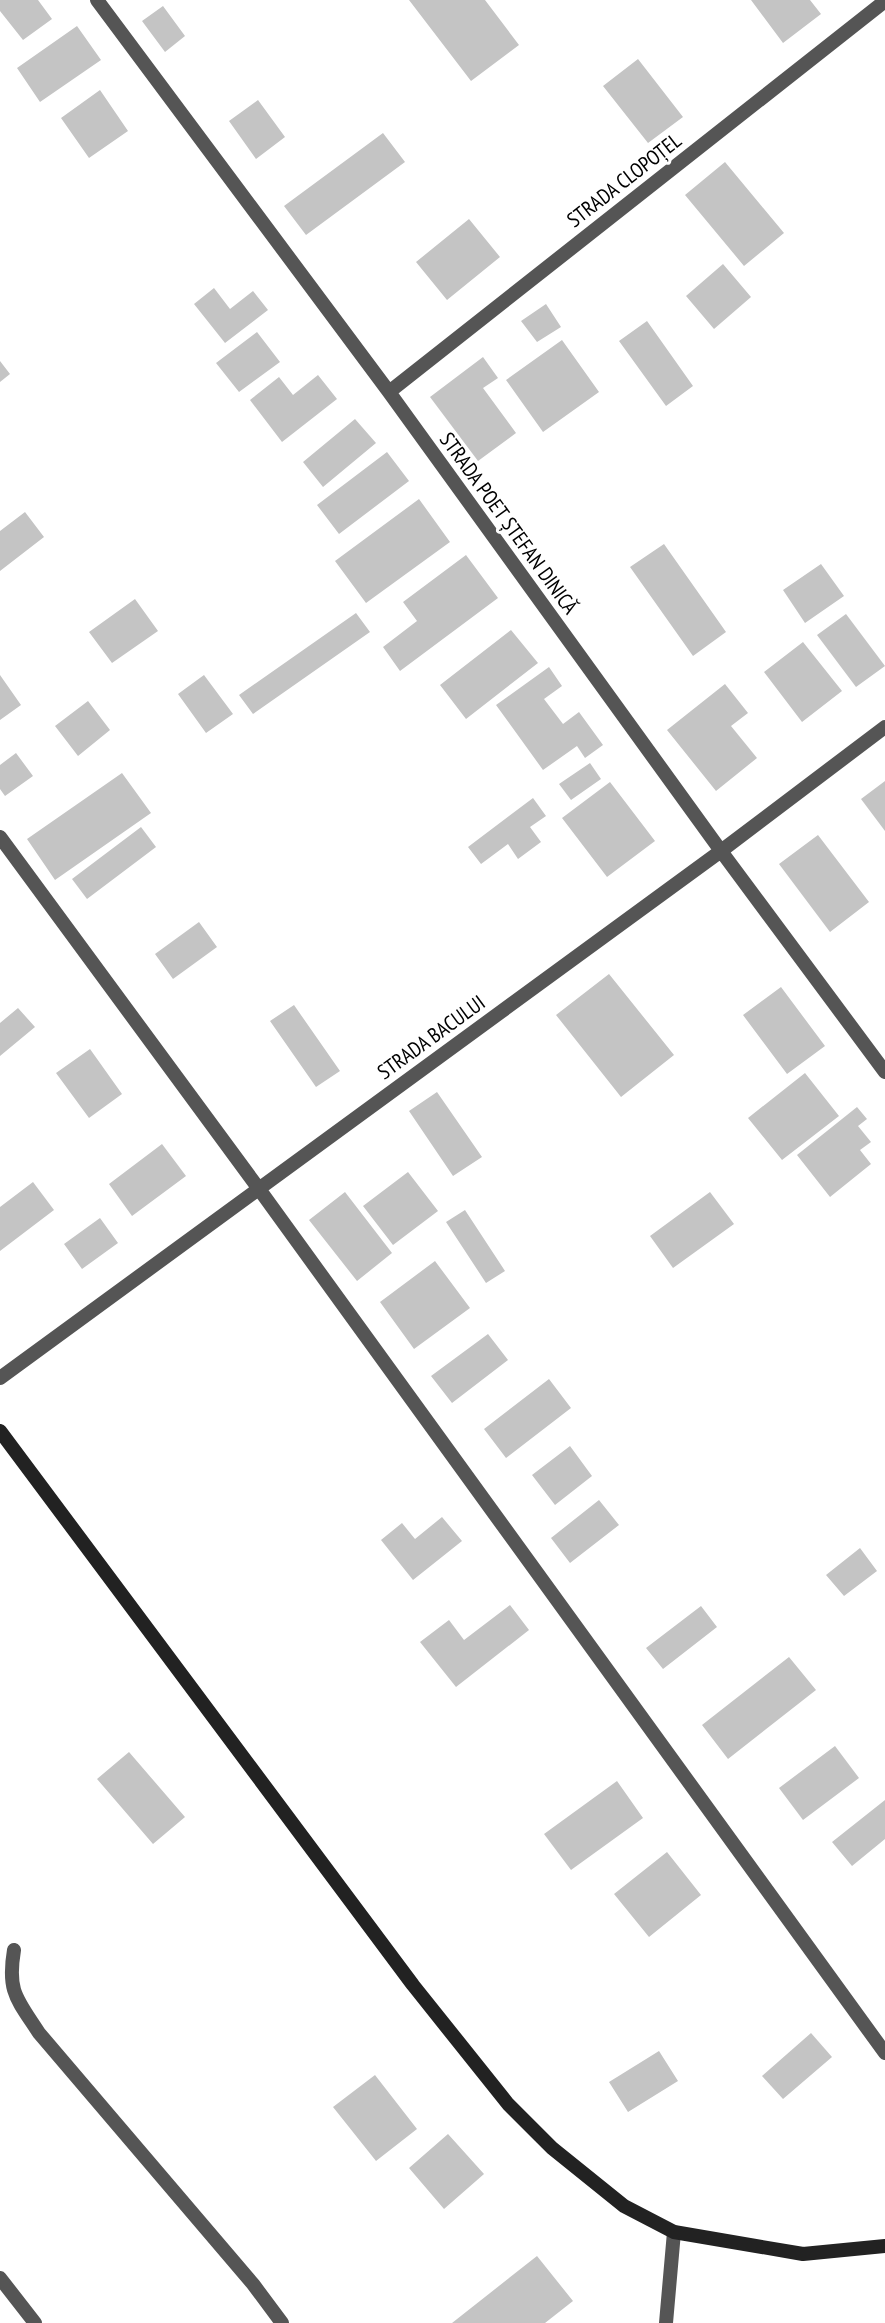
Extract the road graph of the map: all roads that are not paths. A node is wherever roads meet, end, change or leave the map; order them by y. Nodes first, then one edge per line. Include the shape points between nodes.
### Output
1 (97, 0) edge
2 (885, 1) edge
3 (389, 392) junction
4 (885, 727) edge
5 (0, 837) edge
6 (720, 850) junction
7 (885, 1072) edge
8 (259, 1189) junction
9 (0, 1378) edge
10 (0, 1431) edge
11 (14, 1950) dead end
12 (885, 2053) edge
13 (674, 2232) junction
14 (885, 2246) edge
15 (0, 2278) edge
16 (35, 2323) edge
17 (282, 2323) edge
18 (666, 2323) edge

1 - 3 street, STRADA POET ȘTEFAN DINICĂ
2 - 3 street, STRADA CLOPOȚEL
3 - 6 street, STRADA POET ȘTEFAN DINICĂ
4 - 6 street, STRADA BACULUI
5 - 8 street
6 - 7 street, STRADA POET ȘTEFAN DINICĂ
6 - 8 street, STRADA BACULUI
8 - 9 street, STRADA BACULUI
8 - 12 street
10 - 13 street via 413,1985 508,2104 552,2148 624,2206
11 - 17 street via 12,1991 38,2033
13 - 14 street via 803,2254
13 - 18 street
15 - 16 street

